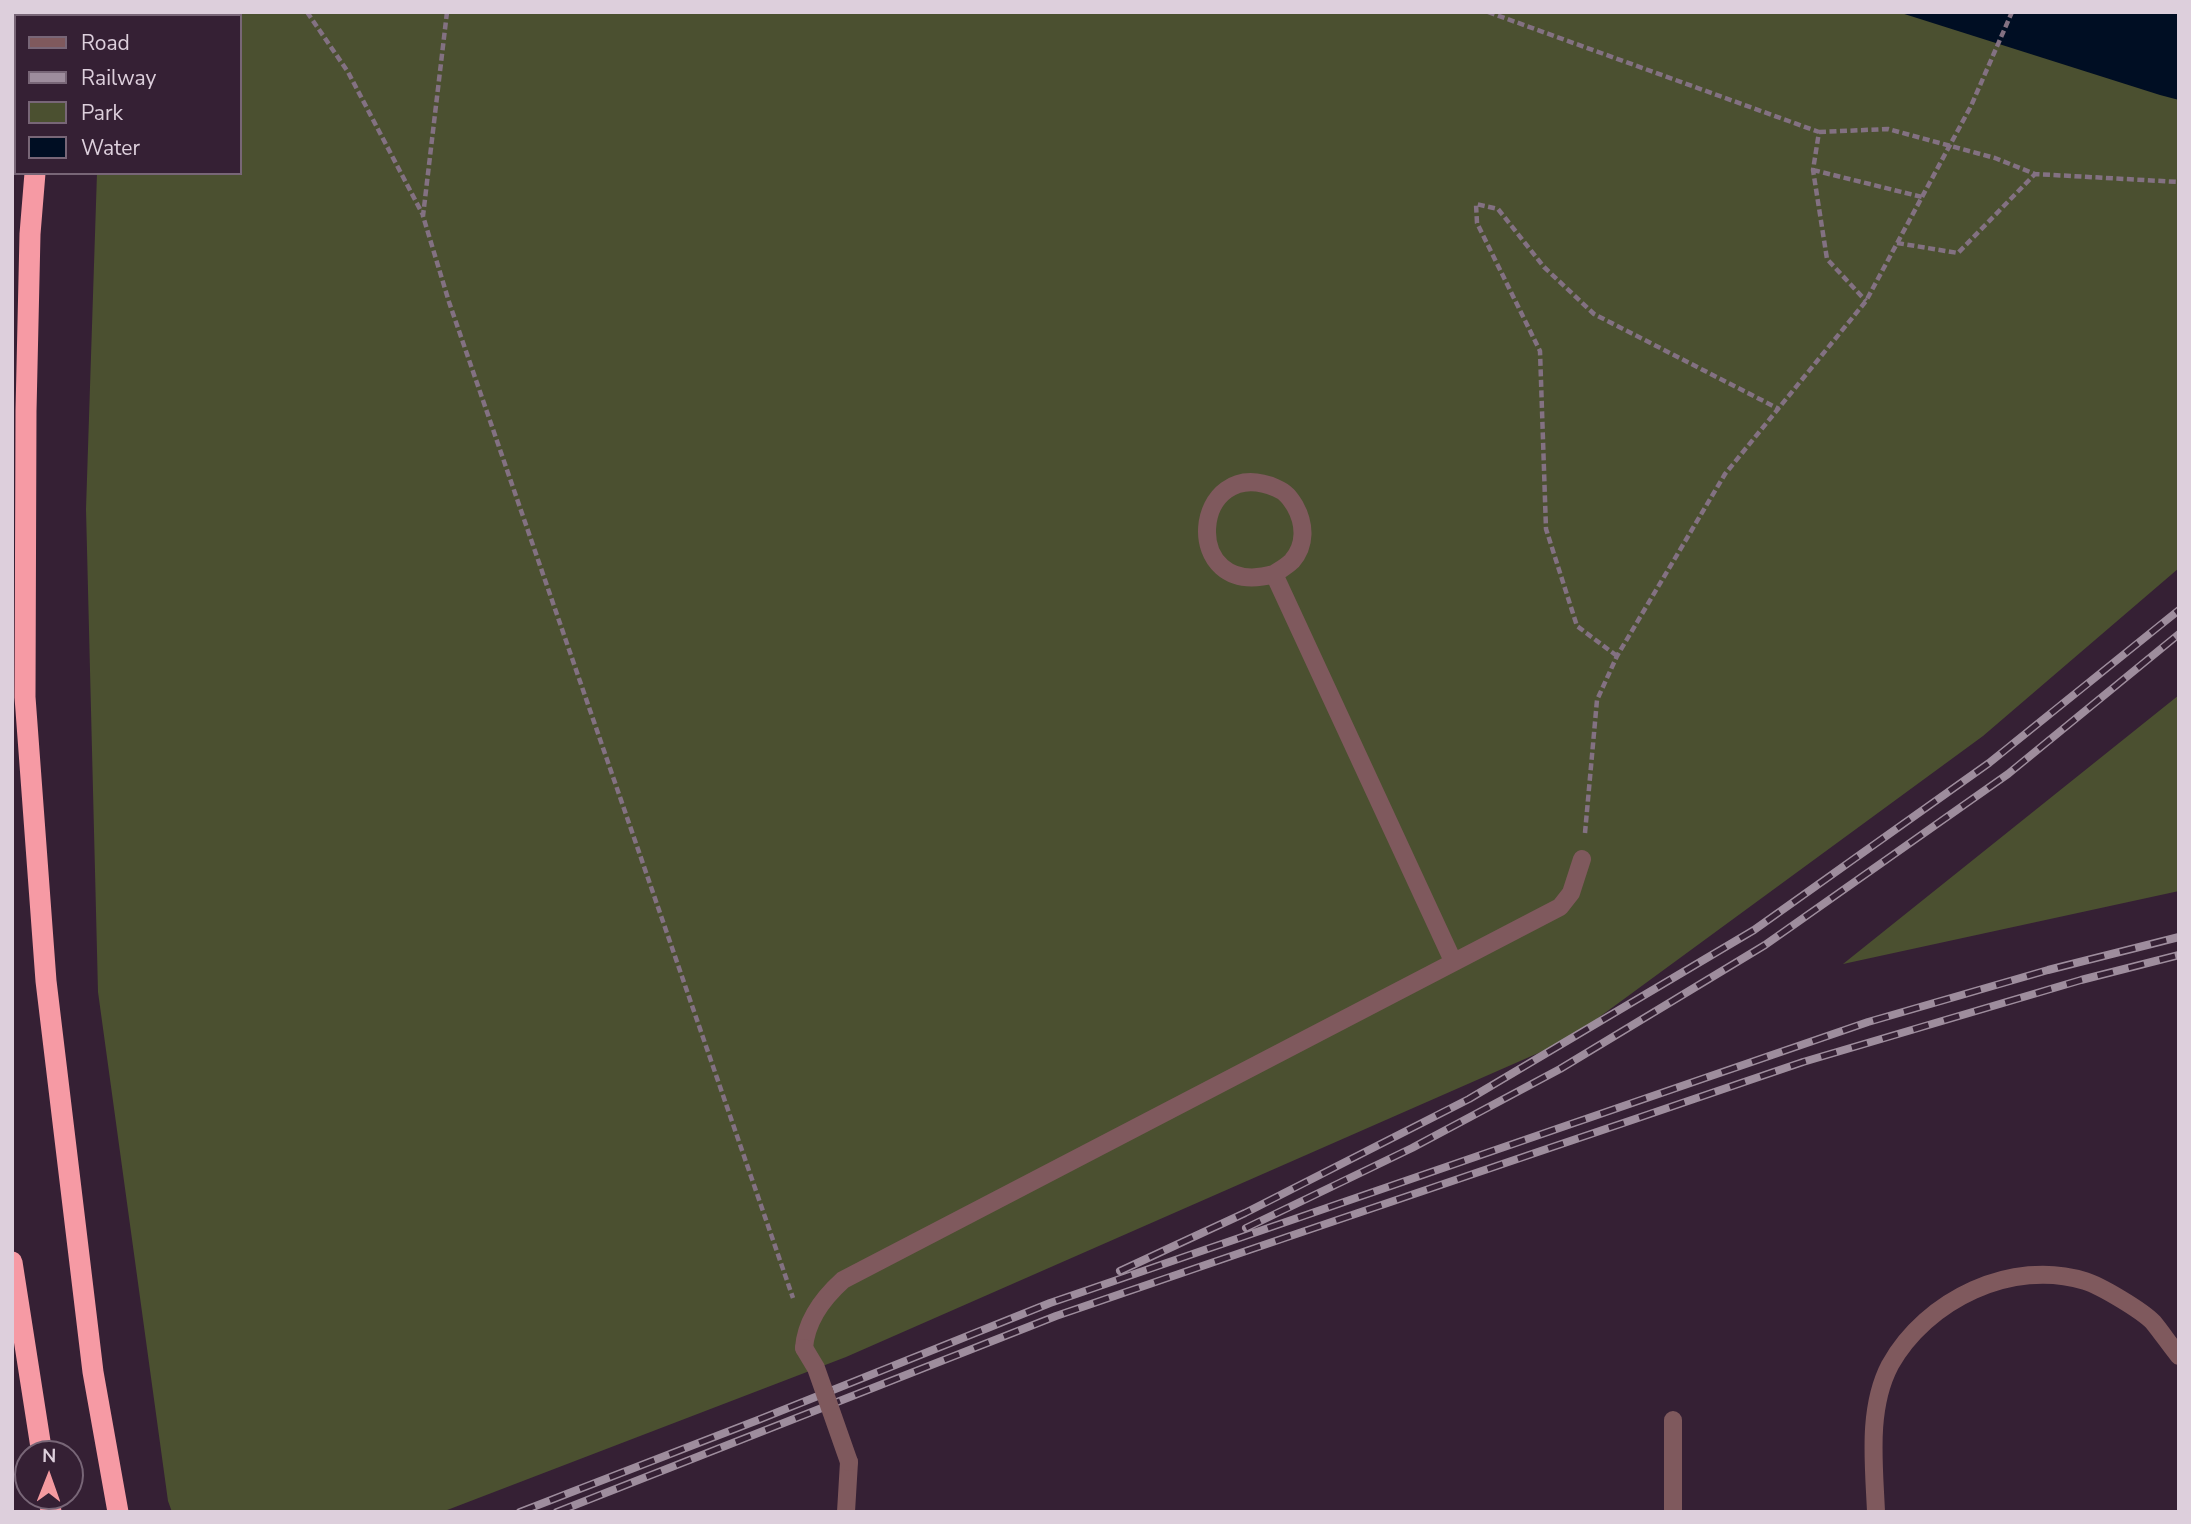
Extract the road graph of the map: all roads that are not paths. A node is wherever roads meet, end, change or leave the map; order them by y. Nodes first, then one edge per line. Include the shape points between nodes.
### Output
1 (35, 175) edge
2 (1274, 574) junction
3 (1582, 859) road end
4 (1453, 961) junction
5 (12, 1262) edge
6 (2179, 1356) edge
7 (1673, 1420) dead end
8 (40, 1440) edge
9 (118, 1512) edge
10 (846, 1512) edge
11 (1673, 1512) edge
12 (1876, 1512) edge

1 - 9 highway via 26,411 25,697 46,981 93,1372
2 - 2 street via 1244,578 1221,566 1211,552 1209,513 1221,495 1238,485 1266,483 1281,490 1301,517 1301,545 1292,561
2 - 4 street
3 - 4 street via 1571,893 1560,907
4 - 10 street, bridge via 843,1280 826,1295 804,1340 849,1462
5 - 8 highway
6 - 12 street via 2152,1321 2085,1281 2014,1277 1973,1289 1912,1333 1890,1366 1875,1422
7 - 11 street

